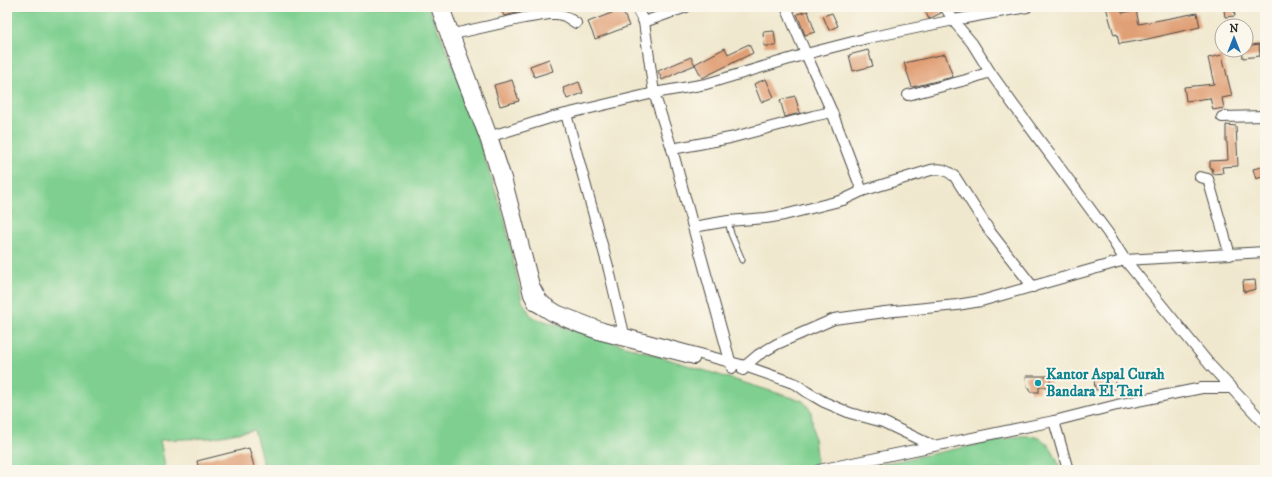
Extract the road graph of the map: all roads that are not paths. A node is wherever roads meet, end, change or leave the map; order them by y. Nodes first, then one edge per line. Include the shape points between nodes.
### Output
1 (436, 7) edge
2 (444, 7) edge
3 (636, 7) edge
4 (686, 7) edge
5 (786, 7) edge
6 (945, 7) edge
7 (1027, 7) edge
8 (954, 20) junction
9 (644, 22) junction
10 (576, 23) dead end
11 (451, 34) junction
12 (806, 54) junction
13 (990, 72) junction
14 (654, 93) junction
15 (908, 95) dead end
16 (832, 112) junction
17 (566, 114) junction
18 (1265, 116) edge
19 (1222, 117) dead end
20 (489, 137) junction
21 (672, 149) junction
22 (1200, 177) dead end
23 (862, 191) junction
24 (728, 221) junction
25 (693, 227) junction
26 (1265, 252) edge
27 (1230, 255) junction
28 (742, 260) dead end
29 (1125, 260) junction
30 (1033, 287) junction
31 (624, 334) junction
32 (737, 367) junction
33 (1232, 388) junction
34 (1054, 421) junction
35 (1265, 424) edge
36 (933, 446) junction
37 (847, 467) edge
38 (819, 470) edge
39 (1068, 470) edge

1 - 11 street
2 - 11 street
3 - 9 street
4 - 9 street
5 - 12 street
6 - 8 street
7 - 8 street
8 - 12 street
8 - 13 street
9 - 14 street
10 - 11 street via 565,16 549,14
11 - 20 street
12 - 14 street via 706,84
12 - 16 street
13 - 15 street
13 - 29 street via 1108,232
14 - 17 street
14 - 21 street
16 - 21 street via 730,138
16 - 23 street
17 - 20 street
17 - 31 street
18 - 19 street
20 - 31 street via 506,178 538,294 559,311
20 - 32 street via 529,295 534,304 552,316 601,335
21 - 25 street
22 - 27 street via 1208,179
23 - 24 street via 843,200 812,208 766,218
23 - 30 street via 931,170 941,169 950,172 991,233
24 - 25 street
24 - 28 lane
25 - 32 street
26 - 27 street
27 - 29 street
29 - 30 street
29 - 33 street via 1210,365
30 - 32 street via 981,301 834,319 778,344
31 - 32 street
32 - 36 street via 796,384 824,402 850,413 883,422
33 - 34 street via 1202,388
33 - 35 street
34 - 36 street
34 - 39 street
36 - 37 street
37 - 38 street

